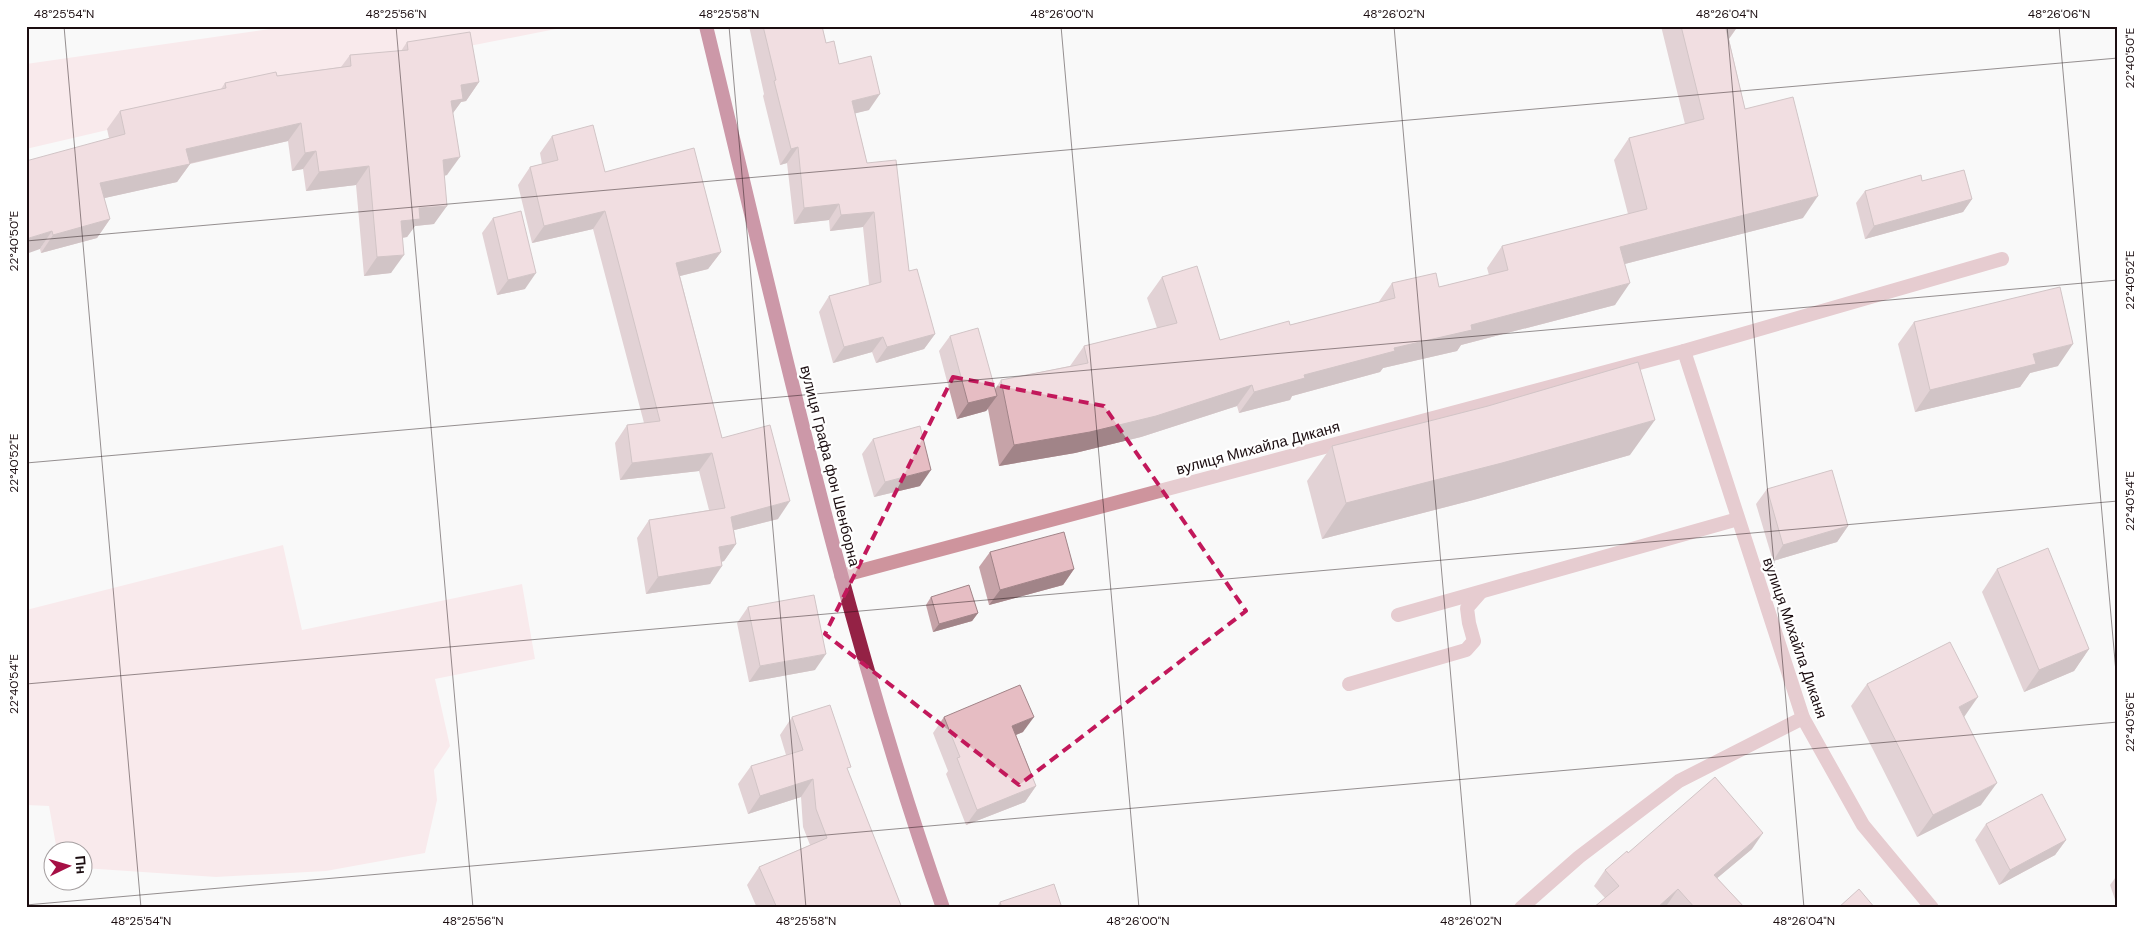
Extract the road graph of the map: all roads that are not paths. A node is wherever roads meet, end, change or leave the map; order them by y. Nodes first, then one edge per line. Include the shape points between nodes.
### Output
1 (706, 26) edge
2 (2002, 259) dead end
3 (1684, 351) junction
4 (1738, 519) junction
5 (841, 576) junction
6 (1481, 592) junction
7 (1398, 615) dead end
8 (1349, 684) dead end
9 (1802, 718) junction
10 (943, 908) edge
11 (1521, 908) edge
12 (1932, 908) edge

1 - 5 highway, вулиця Графа фон Шенборна
2 - 3 street, вулиця Михайла Диканя
3 - 4 street, вулиця Михайла Диканя
3 - 5 street, вулиця Михайла Диканя
4 - 6 street
4 - 9 street, вулиця Михайла Диканя
5 - 10 highway, вулиця Графа фон Шенборна via 912,820
6 - 7 street
6 - 8 street via 1467,608 1474,641 1466,650
9 - 11 street via 1679,780 1579,857
9 - 12 street, вулиця Михайла Диканя via 1863,825

